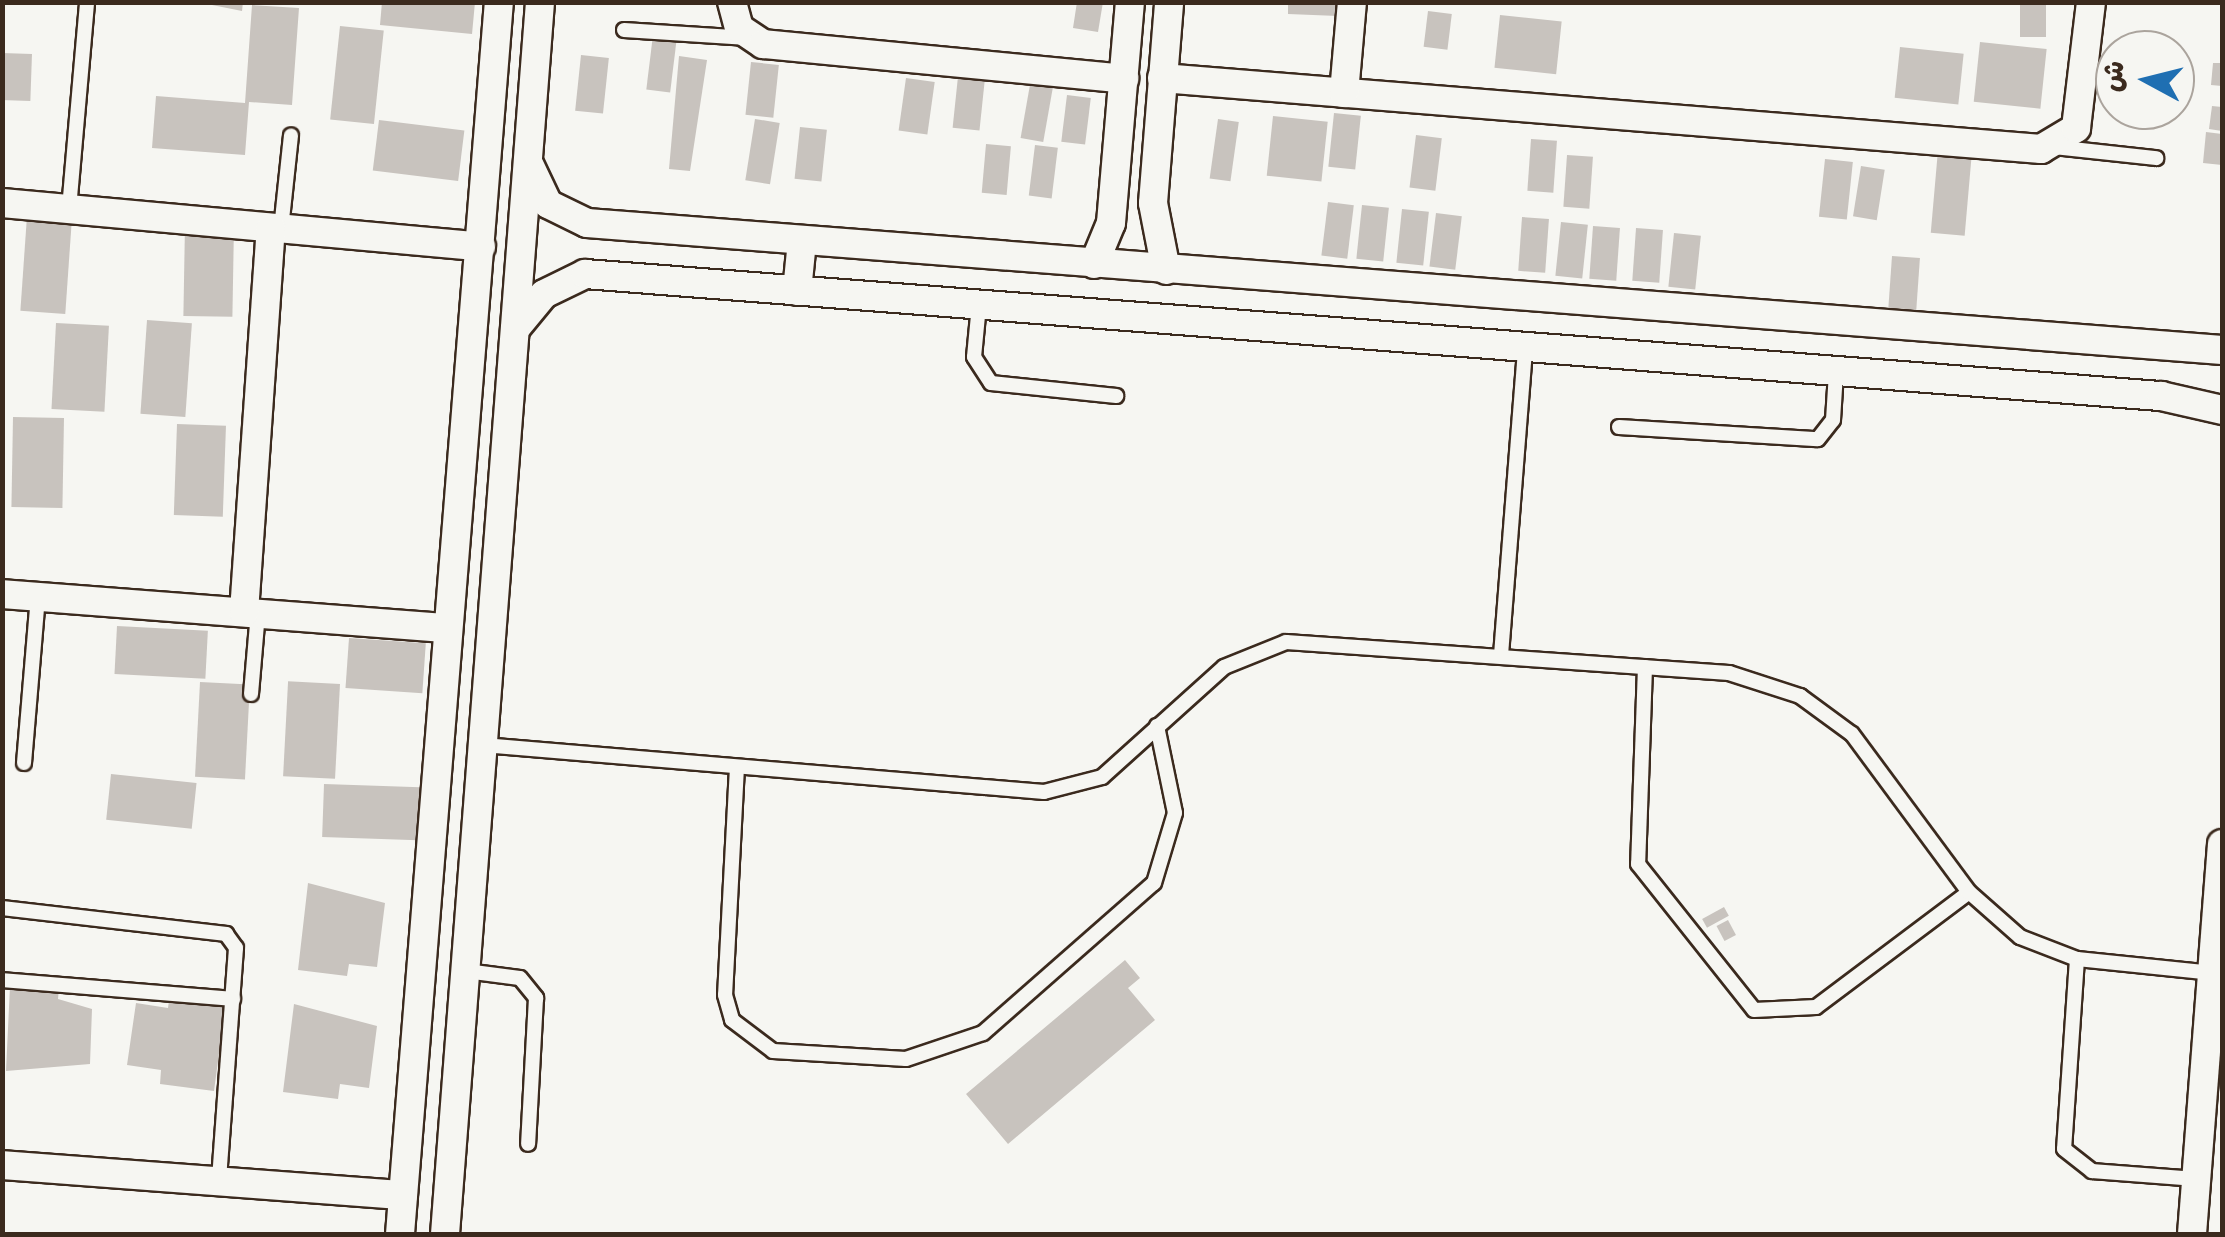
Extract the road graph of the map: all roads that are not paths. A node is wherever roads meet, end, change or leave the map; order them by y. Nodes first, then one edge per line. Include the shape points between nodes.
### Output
1 (87, 2) edge
2 (500, 2) edge
3 (540, 2) edge
4 (732, 2) edge
5 (1130, 2) edge
6 (1168, 2) edge
7 (1352, 2) edge
8 (2091, 2) edge
9 (624, 30) dead end
10 (749, 38) junction
11 (1162, 78) junction
12 (1124, 79) junction
13 (1344, 93) junction
14 (291, 136) dead end
15 (2053, 147) junction
16 (2156, 158) dead end
17 (529, 164) junction
18 (1114, 200) junction
19 (2, 203) edge
20 (1154, 204) junction
21 (69, 209) junction
22 (276, 228) junction
23 (802, 240) junction
24 (480, 246) junction
25 (1094, 264) junction
26 (1166, 270) junction
27 (797, 291) junction
28 (979, 305) junction
29 (1680, 312) junction
30 (515, 329) junction
31 (1526, 348) junction
32 (2222, 350) edge
33 (1674, 360) junction
34 (1836, 372) junction
35 (1116, 396) dead end
36 (2222, 410) edge
37 (1619, 427) dead end
38 (2, 594) edge
39 (38, 596) junction
40 (251, 612) junction
41 (447, 628) junction
42 (1501, 655) junction
43 (1645, 667) junction
44 (252, 694) dead end
45 (1158, 726) junction
46 (483, 745) junction
47 (24, 763) dead end
48 (737, 767) junction
49 (2222, 844) edge
50 (1968, 892) junction
51 (2, 908) edge
52 (2077, 960) junction
53 (466, 971) junction
54 (2213, 973) junction
55 (2, 980) edge
56 (233, 999) junction
57 (528, 1144) dead end
58 (2, 1165) edge
59 (2196, 1179) junction
60 (218, 1181) junction
61 (402, 1195) junction
62 (400, 1234) edge
63 (446, 1234) edge
64 (2192, 1234) edge

1 - 21 lane
2 - 24 street
3 - 17 street
4 - 10 street
5 - 12 street
6 - 11 street
7 - 13 street
8 - 15 street via 2080,113
9 - 10 lane
10 - 12 street
11 - 13 street
11 - 20 street
12 - 18 street
13 - 15 street
14 - 22 lane
15 - 16 lane
17 - 23 street via 548,204 587,223
17 - 30 street
18 - 20 street
18 - 25 street
19 - 21 street
20 - 26 street
21 - 22 street
22 - 24 street
22 - 40 street
23 - 25 street
23 - 27 street
24 - 41 street
25 - 26 street
26 - 29 street
27 - 28 street
27 - 30 street via 584,274 544,294
28 - 31 street
28 - 35 lane via 974,357 990,383
29 - 32 street
29 - 33 street
30 - 46 street
31 - 33 street
31 - 42 lane
33 - 34 street
34 - 36 street via 2161,396
34 - 37 lane via 1833,420 1818,438
38 - 39 street
39 - 40 street
39 - 47 lane
40 - 41 street
40 - 44 lane
41 - 61 street
42 - 43 lane
42 - 45 lane via 1286,642 1224,667
43 - 50 lane via 1755,678 1818,707 1852,734
43 - 50 lane via 1638,864 1754,1010 1816,1007
45 - 48 lane via 1102,776 1044,792
45 - 48 lane via 1175,813 1154,882 983,1032 906,1058 773,1051 732,1020 725,996
46 - 48 lane
46 - 53 street
49 - 54 street
50 - 52 lane via 2020,937
51 - 56 lane via 226,934 236,948
52 - 54 lane
52 - 59 lane via 2064,1149 2092,1171
53 - 57 lane via 520,978 536,998
53 - 63 street
54 - 59 street
55 - 56 lane
56 - 60 lane
58 - 60 street
59 - 64 street
60 - 61 street
61 - 62 street

